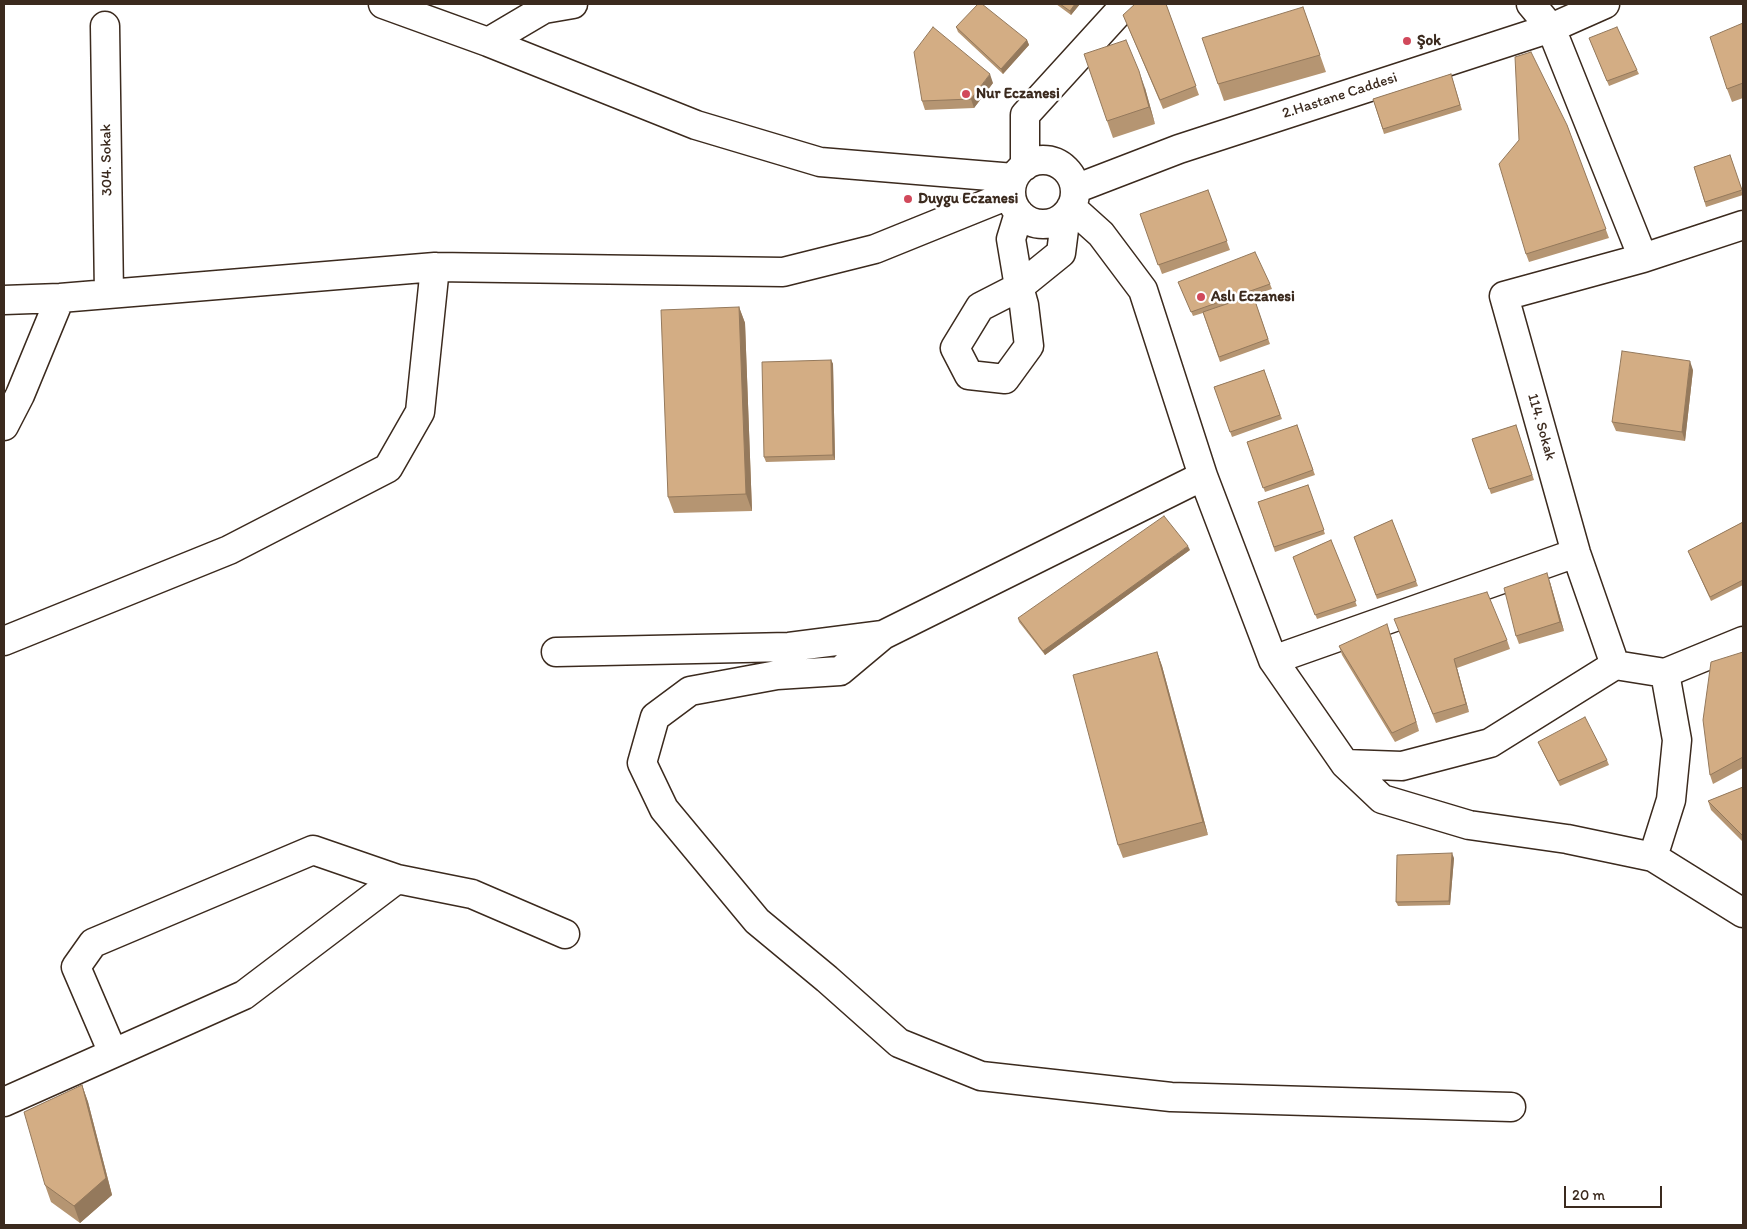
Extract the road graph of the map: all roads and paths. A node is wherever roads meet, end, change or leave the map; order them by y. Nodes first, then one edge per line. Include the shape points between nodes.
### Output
1 (383, 4) edge
2 (573, 4) edge
3 (1126, 4) edge
4 (1531, 4) edge
5 (1605, 4) edge
6 (105, 26) dead end
7 (1551, 28) junction
8 (488, 42) junction
9 (1017, 188) junction
10 (1071, 203) junction
11 (1743, 225) edge
12 (1643, 258) junction
13 (435, 267) junction
14 (109, 294) junction
15 (60, 298) junction
16 (4, 300) edge
17 (4, 426) edge
18 (1203, 476) junction
19 (1576, 553) junction
20 (882, 635) junction
21 (4, 641) edge
22 (1743, 641) edge
23 (556, 652) dead end
24 (1274, 660) junction
25 (1615, 665) junction
26 (1665, 673) junction
27 (1345, 764) junction
28 (1653, 857) junction
29 (397, 879) junction
30 (1743, 912) edge
31 (565, 934) dead end
32 (113, 1053) junction
33 (4, 1102) edge
34 (1511, 1107) dead end

1 - 8 street
2 - 8 street via 544,9
3 - 9 street via 1025,115
4 - 7 street
5 - 7 street, 2.Hastane Caddesi
6 - 14 street, 304. Sokak
7 - 10 street, 2.Hastane Caddesi via 1179,149
7 - 12 street
8 - 9 street via 696,125 820,162
9 - 10 street via 1028,220 1037,223 1048,224 1058,220
9 - 10 street via 1035,161 1057,163 1072,178
9 - 10 street via 1010,239 1019,287 1061,253
9 - 13 street via 875,249 783,272
10 - 18 street via 1101,234 1143,290
11 - 12 street, 114. Sokak
12 - 19 street, 114. Sokak via 1504,296
13 - 14 street
13 - 21 street via 420,412 388,468 230,550
14 - 15 street
15 - 16 street
15 - 17 street
18 - 20 street
18 - 24 street
19 - 24 street
19 - 25 street, 114. Sokak
20 - 23 street via 789,647
20 - 34 street via 840,672 777,675 690,691 655,717 642,763 664,809 757,921 899,1043 981,1076 1171,1097
22 - 26 street
24 - 27 street
25 - 26 street
25 - 27 street via 1490,743 1402,766
26 - 28 street via 1677,740 1672,800
27 - 28 street via 1382,799 1469,825 1568,839
28 - 30 street
29 - 31 street via 472,894
29 - 32 street via 244,995
29 - 32 street via 313,850 93,943 76,967
32 - 33 street

